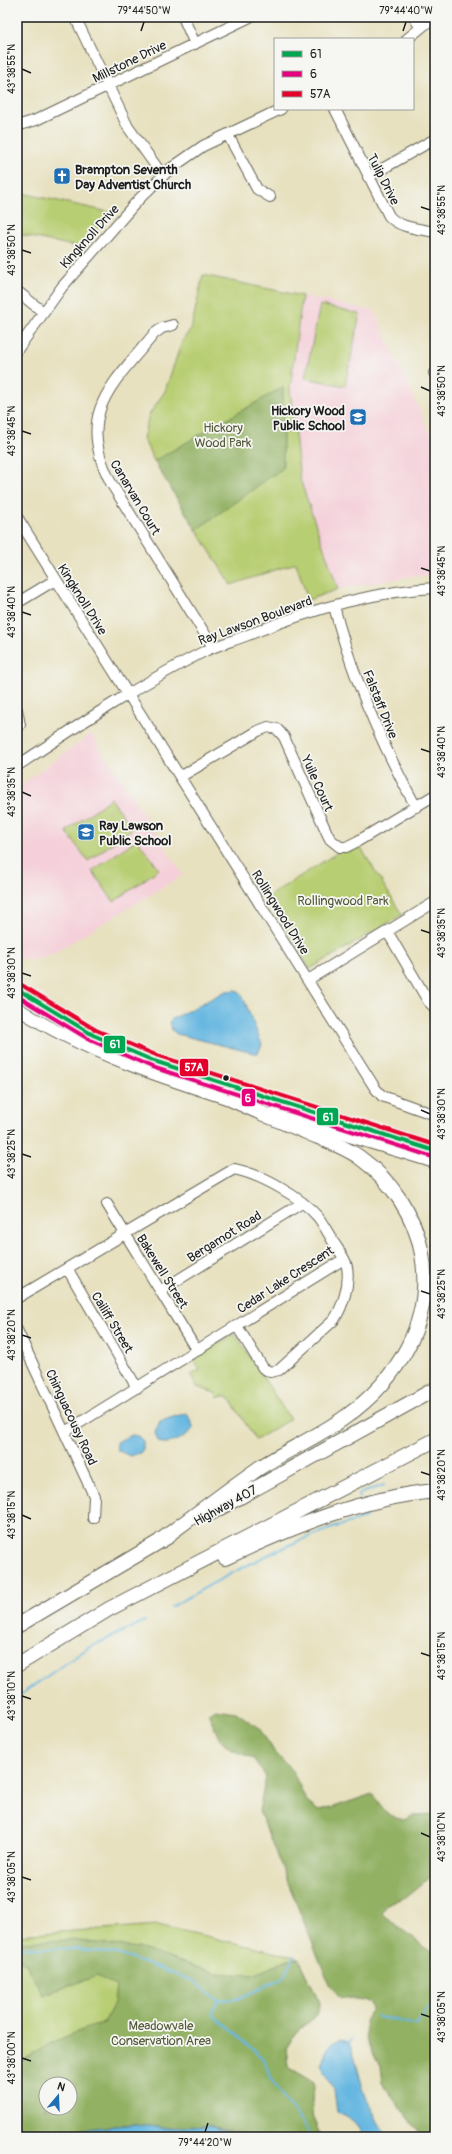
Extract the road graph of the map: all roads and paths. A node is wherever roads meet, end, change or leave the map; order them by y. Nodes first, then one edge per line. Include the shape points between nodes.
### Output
1 (75, 17) edge
2 (183, 17) edge
3 (250, 17) edge
4 (414, 17) edge
5 (434, 17) edge
6 (420, 28) junction
7 (408, 38) edge
8 (195, 44) junction
9 (107, 86) junction
10 (279, 110) edge
11 (335, 110) edge
12 (17, 126) edge
13 (228, 135) junction
14 (435, 139) edge
15 (163, 176) junction
16 (368, 177) junction
17 (270, 197) dead end
18 (435, 232) edge
19 (17, 291) edge
20 (43, 312) junction
21 (173, 325) dead end
22 (17, 350) edge
23 (17, 517) edge
24 (55, 580) junction
25 (435, 588) edge
26 (17, 603) edge
27 (334, 606) junction
28 (213, 647) junction
29 (128, 694) junction
30 (17, 710) edge
31 (20, 725) dead end
32 (17, 766) edge
33 (180, 777) junction
34 (435, 795) edge
35 (416, 807) junction
36 (435, 902) edge
37 (387, 931) junction
38 (308, 980) junction
39 (17, 989) edge
40 (17, 1008) edge
41 (435, 1008) edge
42 (230, 1099) junction
43 (435, 1115) edge
44 (435, 1151) edge
45 (435, 1162) edge
46 (302, 1203) junction
47 (107, 1204) dead end
48 (124, 1233) junction
49 (344, 1259) junction
50 (67, 1268) junction
51 (160, 1292) junction
52 (17, 1298) edge
53 (237, 1326) junction
54 (17, 1330) edge
55 (197, 1351) junction
56 (137, 1388) junction
57 (435, 1389) edge
58 (65, 1432) junction
59 (435, 1440) edge
60 (435, 1491) edge
61 (93, 1518) dead end
62 (161, 1540) junction
63 (175, 1573) junction
64 (17, 1626) edge
65 (17, 1665) edge

1 - 9 street
2 - 8 street
3 - 8 street, Millstone Drive
4 - 6 street
5 - 6 street
6 - 7 street
8 - 9 street, Millstone Drive
9 - 12 street, Millstone Drive via 36,120
9 - 15 street via 139,145
10 - 13 street, Kingknoll Drive
11 - 16 street, Tulip Drive
13 - 15 street, Kingknoll Drive via 190,154
13 - 17 street via 257,189
14 - 16 street
15 - 20 street, Kingknoll Drive via 139,199
16 - 18 street, Tulip Drive via 393,221
19 - 20 street
20 - 22 street, Kingknoll Drive
21 - 28 street, Canarvan Court via 154,334 113,384 101,406 96,423 96,444 100,463 111,483
23 - 24 street, Kingknoll Drive
24 - 26 street
24 - 29 street, Kingknoll Drive
25 - 27 street, Ray Lawson Boulevard via 406,590
27 - 28 street, Ray Lawson Boulevard
27 - 35 street, Falstaff Drive via 342,638 372,719 389,759
28 - 29 street, Ray Lawson Boulevard
29 - 32 street, Ray Lawson Boulevard
29 - 33 street, Rollingwood Drive
30 - 31 street
33 - 35 street, Yuile Court via 268,727 277,730 284,737 326,833 330,840 340,847 358,841
33 - 38 street, Rollingwood Drive
34 - 35 street, Yuile Court
36 - 37 street
37 - 38 street
37 - 41 street via 428,1001
38 - 43 street, Rollingwood Drive via 382,1096
39 - 44 main road via 93,1034 154,1061
40 - 42 main road via 83,1044 141,1069
42 - 45 main road
42 - 62 highway via 334,1144 358,1156 379,1173 403,1202 417,1232 425,1271 424,1302 413,1339 404,1356 371,1396 344,1418 260,1468
46 - 48 street, Cedar Lake Crescent via 278,1186 234,1169
46 - 49 street, Cedar Lake Crescent via 319,1218
46 - 51 street, Bergamot Road
47 - 48 street, Bakewell Street
48 - 50 street, Cedar Lake Crescent
48 - 51 street, Bakewell Street
49 - 53 street, Cedar Lake Crescent
49 - 53 street via 348,1268 348,1282 339,1312 334,1320 279,1370 270,1372 263,1368
50 - 52 street, Cedar Lake Crescent
50 - 56 street, Cailiff Street
51 - 55 street, Bakewell Street
53 - 55 street, Cedar Lake Crescent
54 - 58 street, Chinguacousy Road
55 - 56 street, Cedar Lake Crescent
56 - 58 street, Cedar Lake Crescent
57 - 62 highway, Highway 407
58 - 61 street, Chinguacousy Road via 94,1496
59 - 63 highway
60 - 63 highway via 371,1501 271,1537 216,1562
62 - 64 highway, Highway 407
63 - 65 highway via 109,1608

